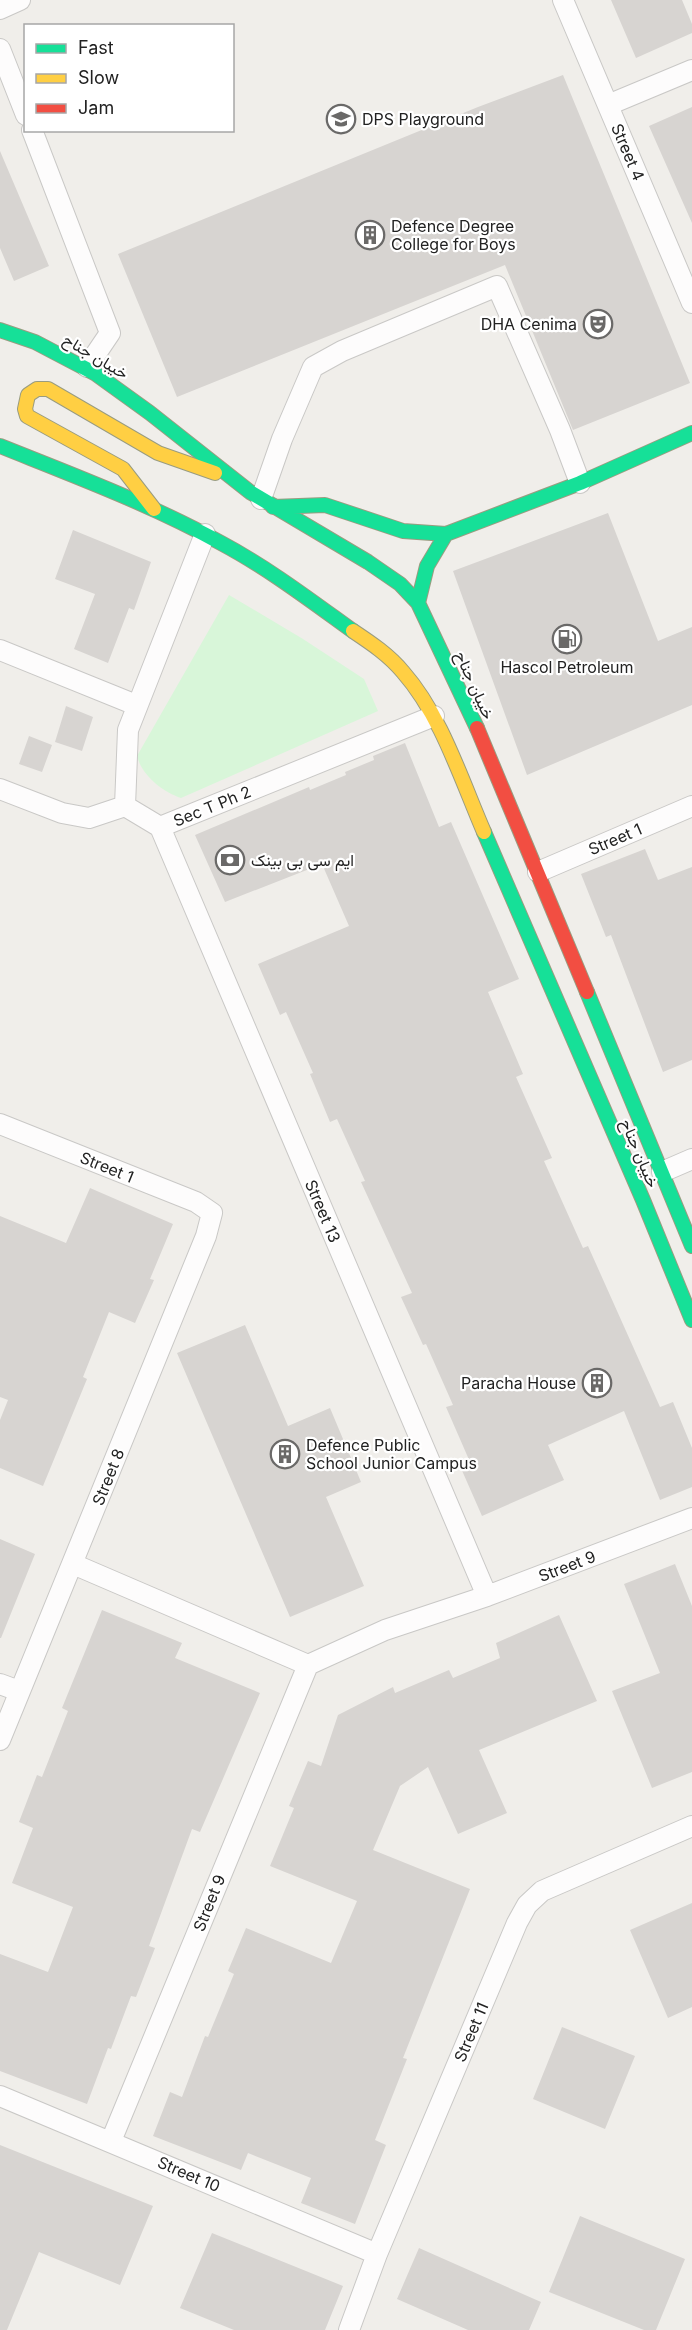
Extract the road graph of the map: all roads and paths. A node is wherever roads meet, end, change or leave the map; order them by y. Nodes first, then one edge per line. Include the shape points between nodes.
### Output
1 (20, 0) edge
2 (563, 0) edge
3 (0, 9) edge
4 (0, 49) edge
5 (692, 70) edge
6 (608, 105) junction
7 (24, 110) edge
8 (33, 132) edge
9 (692, 303) edge
10 (0, 330) edge
11 (87, 367) junction
12 (692, 434) edge
13 (0, 446) edge
14 (232, 479) junction
15 (580, 483) junction
16 (267, 503) junction
17 (155, 510) junction
18 (205, 534) junction
19 (446, 534) junction
20 (418, 603) junction
21 (0, 650) edge
22 (136, 705) junction
23 (434, 716) junction
24 (0, 789) edge
25 (125, 806) junction
26 (692, 806) edge
27 (160, 827) junction
28 (538, 872) junction
29 (0, 1124) edge
30 (692, 1159) edge
31 (662, 1172) junction
32 (212, 1213) joint
33 (692, 1246) edge
34 (692, 1320) edge
35 (692, 1518) edge
36 (73, 1564) junction
37 (487, 1596) junction
38 (308, 1665) junction
39 (0, 1684) edge
40 (19, 1692) junction
41 (0, 1740) edge
42 (692, 1826) edge
43 (0, 2096) edge
44 (111, 2141) junction
45 (377, 2254) junction
46 (349, 2330) edge

1 - 3 street
2 - 6 street, Street 4
4 - 7 street
5 - 6 street
6 - 9 street, Street 4
8 - 11 street via 110,333
10 - 11 main road, خیبان جناح via 47,346
11 - 14 main road, خیبان جناح
12 - 15 main road
13 - 17 main road, خیبان جناح
14 - 16 main road, خیبان جناح
14 - 17 main road via 158,453 48,389 37,389 28,395 27,416 123,469
15 - 16 street via 497,286 313,367 282,439
15 - 19 main road
16 - 19 main road via 325,504 403,531
16 - 20 main road, خیبان جناح via 387,574
17 - 18 main road, خیبان جناح
18 - 22 street
18 - 23 main road, خیبان جناح via 280,579 376,648 401,669
19 - 20 main road via 427,566
20 - 28 main road, خیبان جناح via 465,700
21 - 22 street
22 - 25 street via 128,730
23 - 27 street, Sec T Ph 2
23 - 34 main road, خیبان جناح
24 - 25 street via 62,813 89,818
25 - 27 street, Sec T Ph 2
26 - 28 street, Street 1
27 - 37 street, Street 13
28 - 31 main road, خیبان جناح
29 - 32 street, Street 1 via 195,1202
30 - 31 street
31 - 33 main road, خیبان جناح
32 - 36 street, Street 8
35 - 37 street, Street 9
36 - 38 street
36 - 40 street, Street 8
37 - 38 street, Street 9 via 385,1630
38 - 44 street, Street 9
39 - 40 street
40 - 41 street, Street 8
42 - 45 street, Street 11 via 542,1891 528,1905
43 - 44 street, Street 10
44 - 45 street, Street 10
45 - 46 street, Street 11

